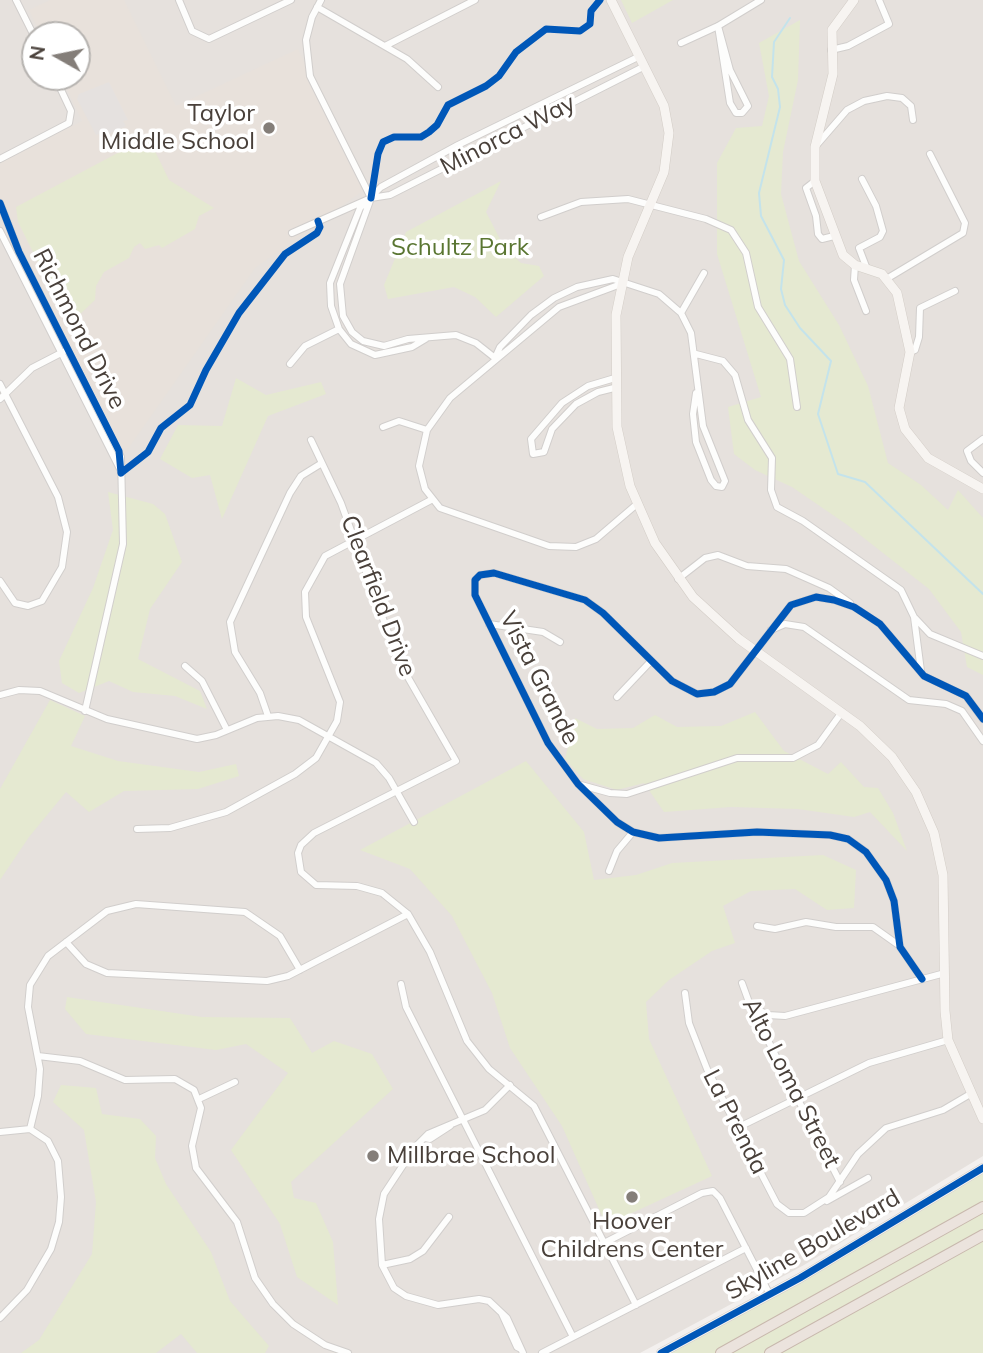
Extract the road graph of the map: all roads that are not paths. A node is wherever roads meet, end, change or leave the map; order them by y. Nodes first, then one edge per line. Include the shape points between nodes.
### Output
1 (16, 0) edge
2 (179, 0) edge
3 (290, 0) edge
4 (475, 0) edge
5 (611, 0) edge
6 (761, 0) edge
7 (854, 0) edge
8 (879, 0) edge
9 (319, 3) edge
10 (26, 21) edge
11 (718, 26) junction
12 (681, 43) dead end
13 (385, 46) junction
14 (831, 50) junction
15 (640, 56) junction
16 (645, 66) junction
17 (438, 87) dead end
18 (62, 91) edge
19 (914, 120) dead end
20 (815, 147) junction
21 (930, 154) dead end
22 (0, 159) edge
23 (862, 178) dead end
24 (815, 181) junction
25 (371, 198) junction
26 (0, 203) edge
27 (651, 203) junction
28 (541, 217) dead end
29 (0, 231) edge
30 (292, 233) dead end
31 (834, 236) junction
32 (855, 265) junction
33 (867, 269) junction
34 (704, 273) dead end
35 (888, 278) junction
36 (621, 284) junction
37 (955, 291) dead end
38 (866, 311) dead end
39 (681, 313) junction
40 (339, 329) junction
41 (427, 338) junction
42 (68, 350) junction
43 (910, 352) junction
44 (60, 353) junction
45 (696, 354) junction
46 (495, 358) junction
47 (290, 364) dead end
48 (615, 383) junction
49 (0, 384) edge
50 (696, 393) junction
51 (3, 396) edge
52 (797, 407) dead end
53 (383, 427) dead end
54 (427, 430) junction
55 (983, 439) edge
56 (311, 440) dead end
57 (322, 463) junction
58 (121, 473) junction
59 (983, 473) edge
60 (983, 489) edge
61 (431, 500) junction
62 (637, 504) junction
63 (354, 539) junction
64 (678, 579) junction
65 (0, 581) edge
66 (854, 607) junction
67 (914, 617) junction
68 (489, 624) junction
69 (770, 631) junction
70 (560, 642) dead end
71 (755, 651) junction
72 (983, 656) edge
73 (651, 661) junction
74 (184, 666) dead end
75 (925, 676) junction
76 (0, 695) edge
77 (617, 697) dead end
78 (85, 711) junction
79 (842, 712) junction
80 (268, 716) junction
81 (983, 719) edge
82 (226, 730) junction
83 (330, 736) junction
84 (983, 741) edge
85 (578, 784) junction
86 (397, 791) junction
87 (414, 822) dead end
88 (137, 829) dead end
89 (633, 832) junction
90 (609, 871) dead end
91 (408, 914) junction
92 (757, 926) dead end
93 (66, 942) junction
94 (900, 947) junction
95 (300, 970) junction
96 (945, 973) junction
97 (922, 979) junction
98 (742, 983) dead end
99 (401, 984) dead end
100 (685, 993) dead end
101 (750, 1005) junction
102 (948, 1040) junction
103 (38, 1056) junction
104 (235, 1082) dead end
105 (510, 1085) junction
106 (972, 1094) junction
107 (797, 1098) junction
108 (199, 1099) junction
109 (982, 1107) edge
110 (983, 1119) edge
111 (463, 1121) junction
112 (737, 1128) junction
113 (30, 1129) junction
114 (0, 1132) edge
115 (983, 1168) edge
116 (868, 1178) dead end
117 (840, 1182) junction
118 (818, 1204) junction
119 (983, 1207) edge
120 (449, 1217) dead end
121 (983, 1234) edge
122 (604, 1243) junction
123 (746, 1248) junction
124 (382, 1265) junction
125 (770, 1294) junction
126 (636, 1305) junction
127 (0, 1318) edge
128 (573, 1337) junction
129 (522, 1351) edge
130 (348, 1353) edge
131 (542, 1353) edge
132 (661, 1353) edge
133 (721, 1353) edge
134 (770, 1353) edge

1 - 10 street
2 - 3 street via 197,36 216,38
4 - 13 street
5 - 15 street
6 - 11 street
7 - 14 street via 832,30
8 - 14 street via 889,24
9 - 13 street
9 - 25 street via 306,40 310,76
11 - 11 street via 730,103 736,113 742,113 748,106 730,70
11 - 12 street
13 - 17 street via 421,69
14 - 20 street via 833,74
15 - 16 street
15 - 25 street, Minorca Way via 458,145 381,187
16 - 25 street, Minorca Way via 386,197
16 - 27 street via 664,106 669,133 667,160
18 - 22 street via 71,111 69,123
19 - 20 street via 912,106 902,98 864,101 847,110
20 - 24 street
21 - 35 street via 965,223 964,233
23 - 33 street via 883,231 859,248
24 - 31 street
24 - 31 street via 806,188 818,234 822,239
25 - 30 street, Minorca Way
25 - 40 street via 360,208 333,273 331,306
25 - 41 street via 342,275 343,316 352,332 370,344
26 - 42 street, Richmond Drive
27 - 28 street via 592,200
27 - 36 street
27 - 52 street via 724,226 743,244 758,307 790,359
29 - 44 street, Richmond Drive
31 - 32 street via 843,255
32 - 33 street
32 - 38 street via 854,281
33 - 35 street
34 - 39 street
35 - 43 street via 897,293
36 - 39 street via 659,294
36 - 46 street via 559,307
36 - 48 street
37 - 43 street via 920,308 919,337
39 - 45 street
40 - 41 street via 351,344 375,355 403,350
40 - 47 street via 305,346
41 - 46 street via 465,338
42 - 44 street
42 - 58 street, Richmond Drive via 119,451
43 - 60 street via 899,408 905,429 928,458
44 - 51 street via 32,368
44 - 58 street, Richmond Drive
45 - 50 street
45 - 67 street via 723,361 734,375 748,420 772,458 771,490 776,507 894,583
46 - 54 street via 441,408
48 - 48 street via 587,386 562,403 531,439 533,454 544,453 552,429 576,404
48 - 62 street via 621,447
49 - 51 street
50 - 50 street via 696,442 711,480 722,487 725,481 706,439
51 - 65 street via 63,509 67,544 52,587 36,605 15,603
53 - 54 street via 399,421
54 - 61 street via 419,466
55 - 59 street via 969,447 967,455
56 - 57 street, Clearfield Drive
57 - 63 street, Clearfield Drive
57 - 80 street via 301,476 290,493 230,622 235,652
58 - 78 street, Richmond Drive via 123,544
61 - 62 street via 448,513 567,548 596,539
61 - 63 street
62 - 64 street
63 - 83 street via 325,556 303,601 340,702
63 - 86 street, Clearfield Drive via 398,660 456,761
64 - 66 street via 705,558 718,555 747,566 786,569 829,588
64 - 71 street via 708,612
66 - 69 street, Vista Grande via 807,598 785,610
66 - 75 street via 890,632
67 - 72 street via 930,634
67 - 75 street via 918,663
68 - 70 street via 543,632
68 - 73 street, Vista Grande via 473,588 486,572 585,600
68 - 85 street, Vista Grande via 548,743
69 - 71 street, Vista Grande
69 - 84 street via 786,624 804,627 909,700 946,704 962,711
71 - 73 street, Vista Grande via 730,684 706,694 680,688
71 - 79 street
73 - 77 street
74 - 82 street via 202,681
75 - 81 street via 965,696
76 - 78 street via 40,691
78 - 82 street via 197,738
79 - 85 street via 818,745 793,758 737,758 627,794
79 - 96 street via 892,757 930,822 943,875
80 - 82 street
80 - 83 street via 299,720
83 - 86 street via 376,764
83 - 88 street via 302,770 226,812 170,828
85 - 89 street, Vista Grande
86 - 87 street
86 - 91 street, Clearfield Drive via 314,833 301,845 298,863 307,880 316,885 370,889 392,898
89 - 90 street via 617,851
89 - 94 street, Vista Grande via 668,839 757,832 848,839 866,852 886,880 894,901
91 - 95 street
91 - 105 street, Clearfield Drive via 430,952 467,1041 481,1061
92 - 94 street via 775,929 806,922 836,928 873,927
93 - 95 street via 86,964 116,975 267,981
93 - 95 street via 99,916 126,904 226,909 255,916 272,928
93 - 103 street via 41,964 30,985 28,1007
94 - 97 street, Vista Grande
96 - 97 street
96 - 102 street
97 - 101 street via 785,1016 768,1015
98 - 101 street, Alto Loma Street
99 - 111 street via 406,1007
100 - 112 street, La Prenda via 694,1039
101 - 107 street, Alto Loma Street
102 - 106 street
102 - 107 street via 869,1063
103 - 108 street via 80,1061 125,1080 175,1079 194,1090
103 - 113 street via 40,1083
104 - 108 street
105 - 111 street via 493,1104
105 - 122 street, Clearfield Drive via 534,1106
106 - 109 street
106 - 117 street via 943,1110 886,1128 866,1144
107 - 112 street
107 - 117 street, Alto Loma Street
108 - 130 street via 201,1117 192,1146 196,1168 237,1222 255,1278 293,1324 325,1345
109 - 110 street
111 - 124 street via 415,1146 379,1207
111 - 128 street
112 - 118 street, La Prenda via 782,1210 796,1214
113 - 114 street
113 - 127 street via 55,1150 59,1222 36,1276
115 - 125 street, Skyline Boulevard
116 - 118 street, La Prenda
117 - 118 street
119 - 133 highway
120 - 124 street via 423,1251
121 - 134 highway
122 - 123 street via 713,1191
122 - 126 street, Clearfield Drive
123 - 125 street
123 - 126 street
124 - 129 street via 394,1288 406,1296 438,1305 489,1301 502,1314
125 - 132 street, Skyline Boulevard
126 - 128 street
128 - 131 street

